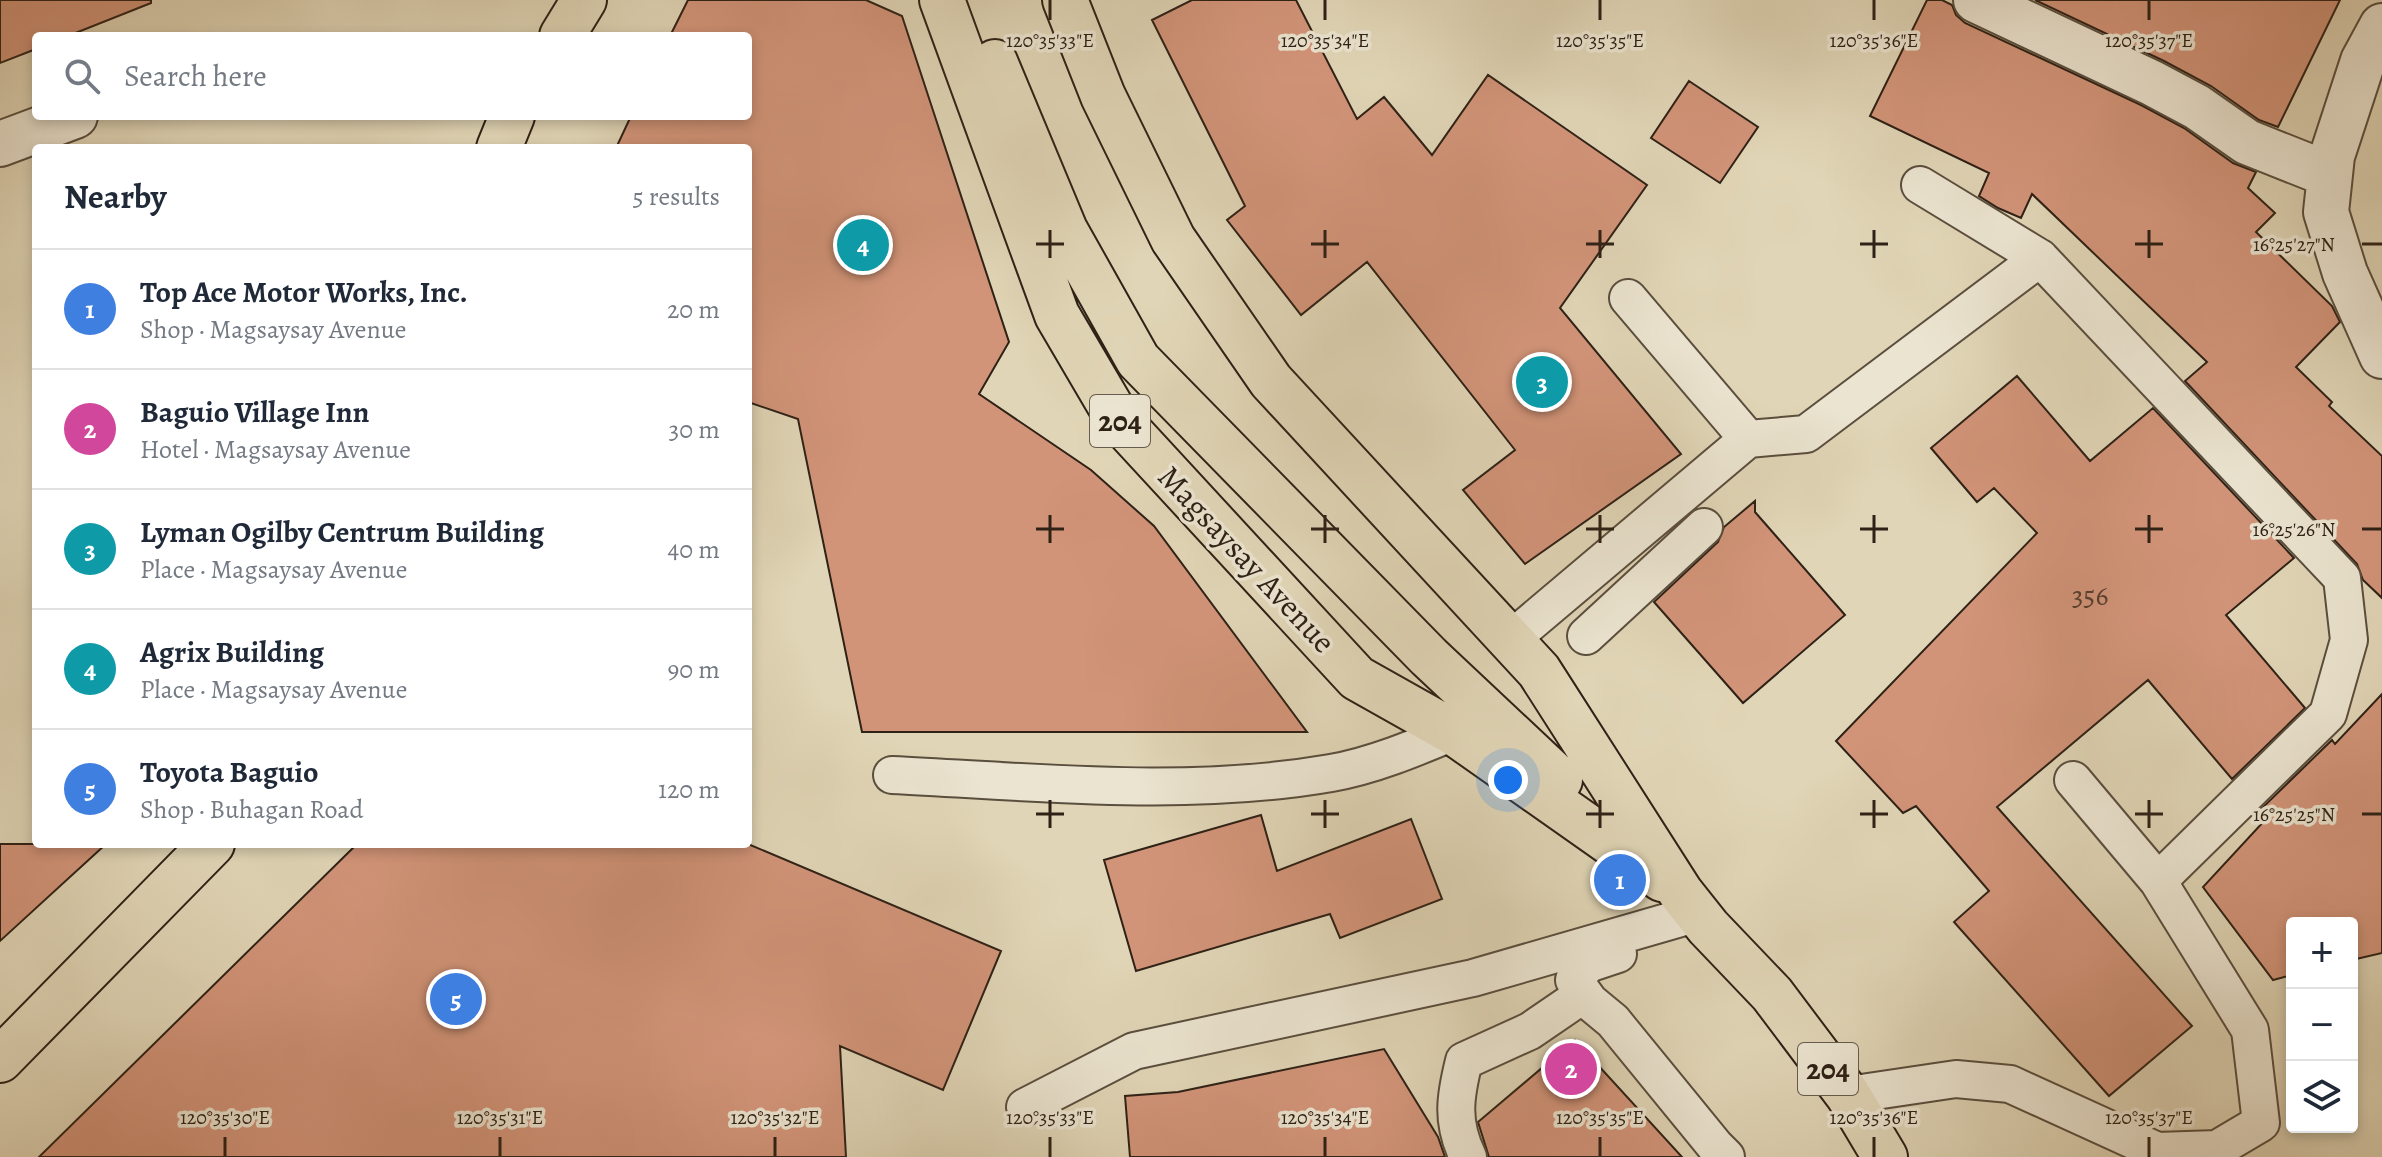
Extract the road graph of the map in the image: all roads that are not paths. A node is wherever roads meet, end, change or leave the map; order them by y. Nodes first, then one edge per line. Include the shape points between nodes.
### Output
1 (584, 0) edge
2 (942, 0) edge
3 (971, 0) edge
4 (1065, 0) edge
5 (1976, 0) edge
6 (2382, 26) edge
7 (564, 32) edge
8 (64, 120) edge
9 (0, 144) edge
10 (2330, 175) junction
11 (1920, 185) dead end
12 (2040, 258) junction
13 (1628, 298) dead end
14 (2382, 356) edge
15 (1748, 439) junction
16 (1704, 527) dead end
17 (1586, 636) dead end
18 (1510, 640) junction
19 (1453, 732) junction
20 (892, 775) dead end
21 (2073, 780) dead end
22 (208, 848) edge
23 (2158, 881) junction
24 (1696, 911) junction
25 (1584, 994) junction
26 (1, 1057) edge
27 (1848, 1095) junction
28 (1025, 1107) dead end
29 (1881, 1155) edge
30 (1468, 1157) edge
31 (1726, 1157) edge

1 - 7 main road
2 - 19 main road, Magsaysay Avenue / 204 via 1057,315 1118,419 1357,678
3 - 24 main road, Magsaysay Avenue / 204 via 1065,230 1138,360 1429,657
4 - 18 main road, Magsaysay Avenue / 204 via 1103,96 1173,239 1271,381
5 - 10 street via 2163,89 2247,142
6 - 10 street via 2363,61
8 - 9 street
10 - 14 street via 2326,212 2345,273
11 - 12 lane
12 - 15 lane via 1806,434
12 - 23 lane via 2342,578 2349,640 2328,714
13 - 15 lane
15 - 18 lane
16 - 17 lane
18 - 24 main road, Magsaysay Avenue / 204 via 1539,671
19 - 20 lane via 1334,773 1258,782 1159,787
19 - 24 main road, Magsaysay Avenue / 204
21 - 23 lane
22 - 26 main road
23 - 27 lane via 2250,1030 2261,1123 2217,1149 2157,1151 2010,1084 1956,1079
24 - 25 lane via 1588,964 1574,980
24 - 27 main road, Magsaysay Avenue / 204 via 1772,994
24 - 28 lane via 1473,978 1134,1051
25 - 30 lane via 1530,1031 1464,1061 1455,1098
25 - 31 lane via 1613,1021
27 - 29 main road, Magsaysay Avenue / 204

